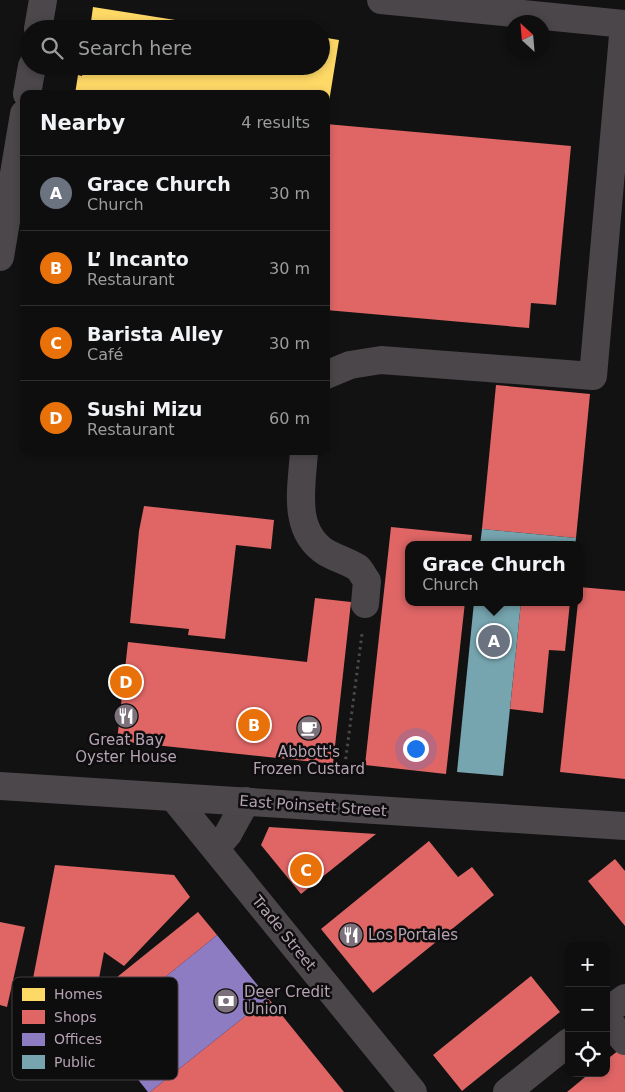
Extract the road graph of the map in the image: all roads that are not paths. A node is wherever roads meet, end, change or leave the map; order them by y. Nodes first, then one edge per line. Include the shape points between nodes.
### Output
1 (43, 0) edge
2 (381, 0) edge
3 (40, 20) edge
4 (625, 24) edge
5 (30, 75) edge
6 (28, 90) edge
7 (20, 138) edge
8 (0, 256) edge
9 (330, 373) edge
10 (304, 455) edge
11 (365, 604) road end
12 (0, 786) edge
13 (173, 797) junction
14 (246, 801) junction
15 (625, 826) edge
16 (216, 848) junction
17 (625, 998) edge
18 (610, 1009) edge
19 (610, 1023) edge
20 (625, 1041) edge
21 (565, 1045) edge
22 (413, 1092) edge
23 (507, 1092) edge

1 - 3 main road
2 - 4 street
4 - 9 street via 593,376 382,360 350,365
5 - 6 main road
7 - 8 main road
10 - 11 street via 303,525 310,538 324,551 358,568 367,581
12 - 13 main road, East Poinsett Street
13 - 14 main road, East Poinsett Street
13 - 16 street, Trade Street
14 - 15 main road, East Poinsett Street
14 - 16 street via 228,834
16 - 22 street, Trade Street
17 - 18 street
19 - 20 street
21 - 23 street

